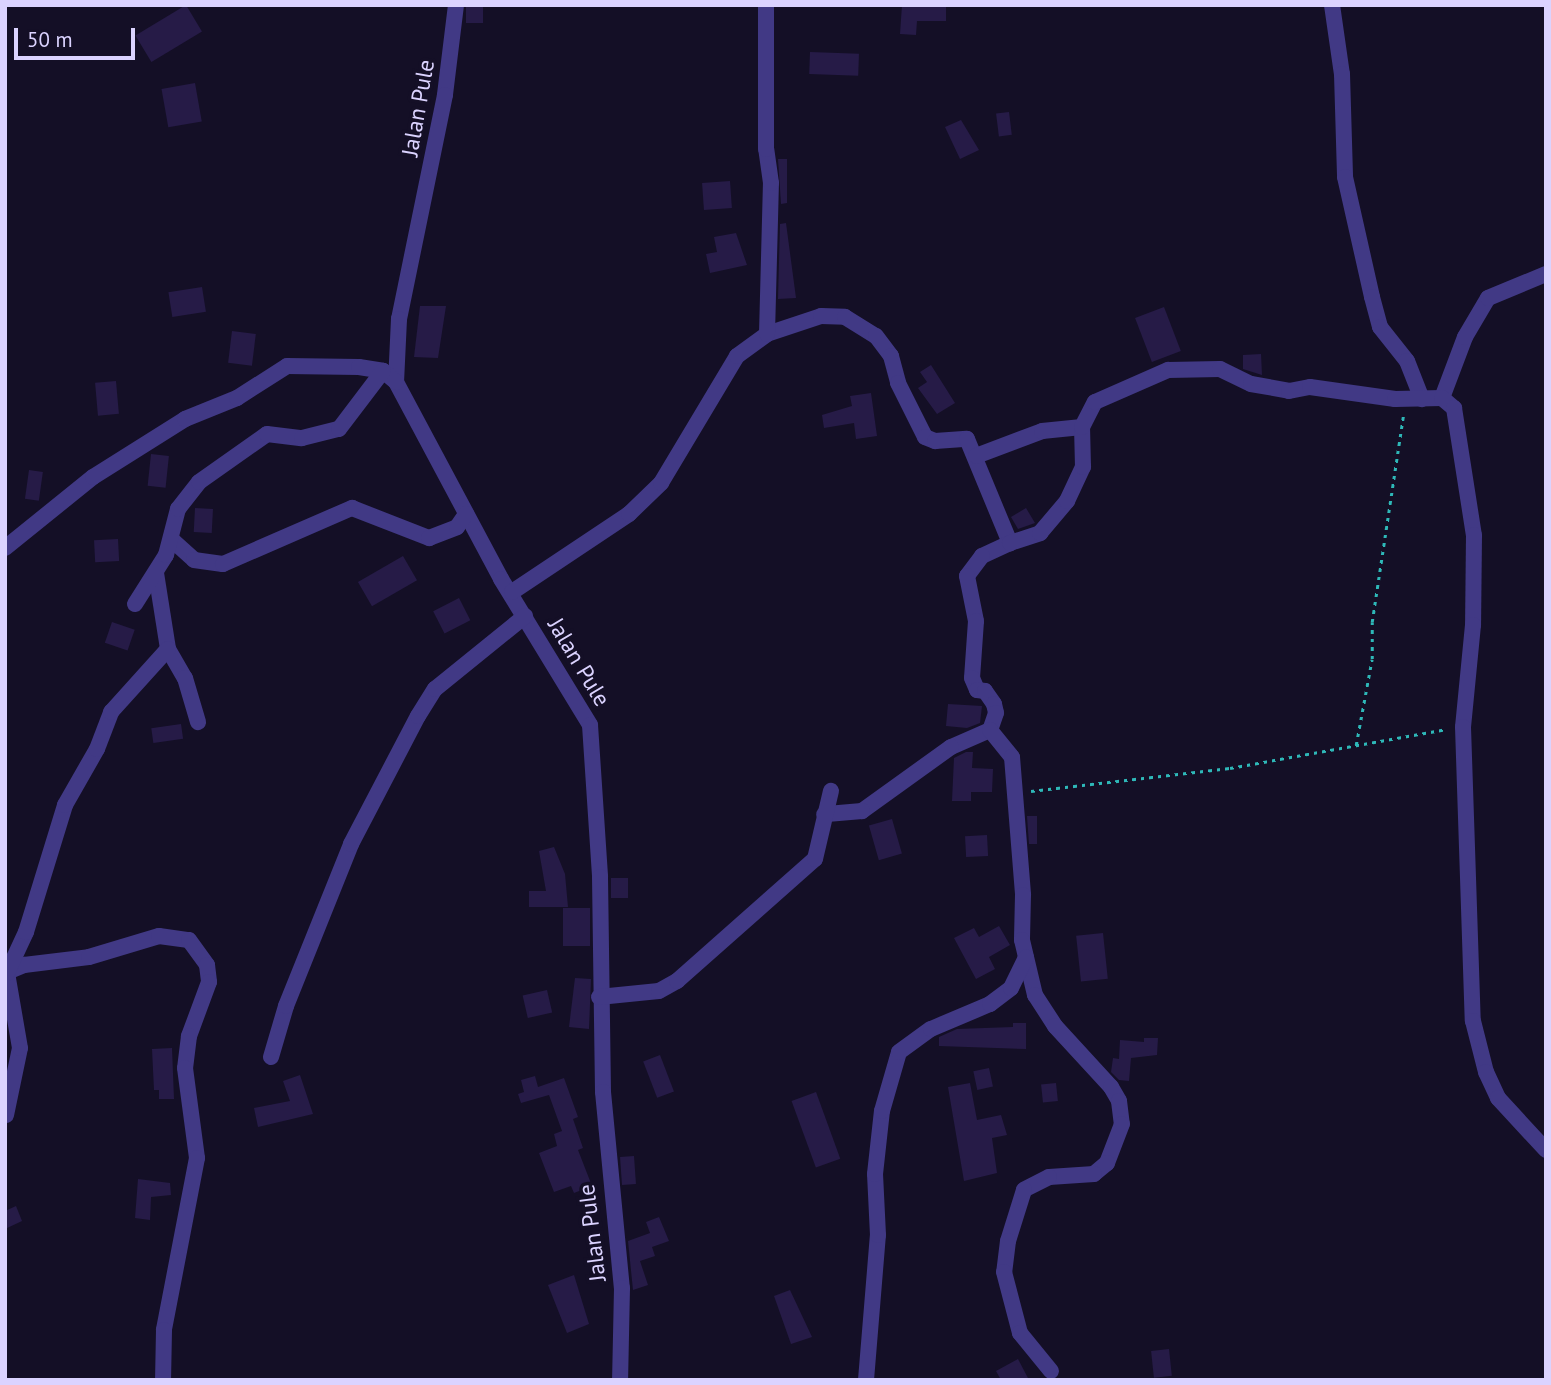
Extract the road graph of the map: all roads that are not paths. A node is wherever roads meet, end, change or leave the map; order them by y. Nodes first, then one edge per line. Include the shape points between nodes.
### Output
1 (456, 5) edge
2 (765, 5) edge
3 (1332, 5) edge
4 (1546, 274) edge
5 (766, 334) junction
6 (383, 371) junction
7 (396, 382) junction
8 (1415, 398) junction
9 (1442, 398) junction
10 (1082, 427) junction
11 (976, 456) junction
12 (466, 514) junction
13 (171, 539) junction
14 (1010, 543) junction
15 (5, 548) edge
16 (156, 573) junction
17 (512, 592) junction
18 (135, 604) dead end
19 (525, 615) junction
20 (168, 649) junction
21 (198, 722) dead end
22 (990, 730) junction
23 (831, 790) dead end
24 (824, 814) junction
25 (1026, 957) junction
26 (6, 973) edge
27 (599, 997) junction
28 (271, 1057) dead end
29 (6, 1115) edge
30 (1546, 1150) edge
31 (1051, 1371) dead end
32 (163, 1380) edge
33 (620, 1380) edge
34 (866, 1380) edge

1 - 7 street, Jalan Pule via 445,95 399,319
2 - 5 street via 766,149 771,183
3 - 8 street via 1342,74 1345,177 1380,327 1407,361
4 - 9 street via 1504,287 1488,298 1465,337
5 - 11 street via 821,316 845,317 863,325 891,356 925,437 935,441 964,436
5 - 17 street via 737,356 661,483 629,514
6 - 7 street
6 - 13 street via 339,429 302,438 267,434 200,482 178,509
6 - 15 street via 309,364 282,369 237,398 185,419 93,477
7 - 12 street, Jalan Pule
8 - 9 street
8 - 10 street via 1310,387 1289,391 1251,384 1220,369 1182,367 1095,402
9 - 30 street via 1457,416 1474,535 1473,625 1463,727 1473,1021 1498,1098
10 - 11 street via 1042,431
10 - 14 street via 1083,467 1067,501 1040,533
11 - 14 street
12 - 13 street via 457,527 429,538 352,508 223,564 194,559
12 - 17 street, Jalan Pule
13 - 16 street
14 - 22 street via 982,556 967,576 976,621 972,678 977,690 985,691 994,704
16 - 18 street
16 - 20 street
17 - 19 street, Jalan Pule
19 - 27 street, Jalan Pule via 590,725 600,864
19 - 28 street via 435,688 418,716 351,845 286,1006
20 - 21 street via 185,678
20 - 26 street via 120,699 65,805 26,932
22 - 24 street via 951,747 862,811
22 - 25 street via 1012,757
23 - 24 street
24 - 27 street via 815,859 677,981 659,991
25 - 31 street via 1035,995 1055,1026 1111,1087 1119,1101 1122,1124 1107,1163 1094,1174 1049,1177 1024,1190 1008,1241 1004,1272 1020,1333
25 - 34 street via 1011,988 931,1029 899,1052 882,1111 875,1174 878,1235
26 - 29 street via 20,1048
26 - 32 street via 24,965 89,957 159,936 188,940 207,965 209,982 189,1036 185,1069 197,1158 163,1330
27 - 33 street, Jalan Pule via 608,1176 622,1288

